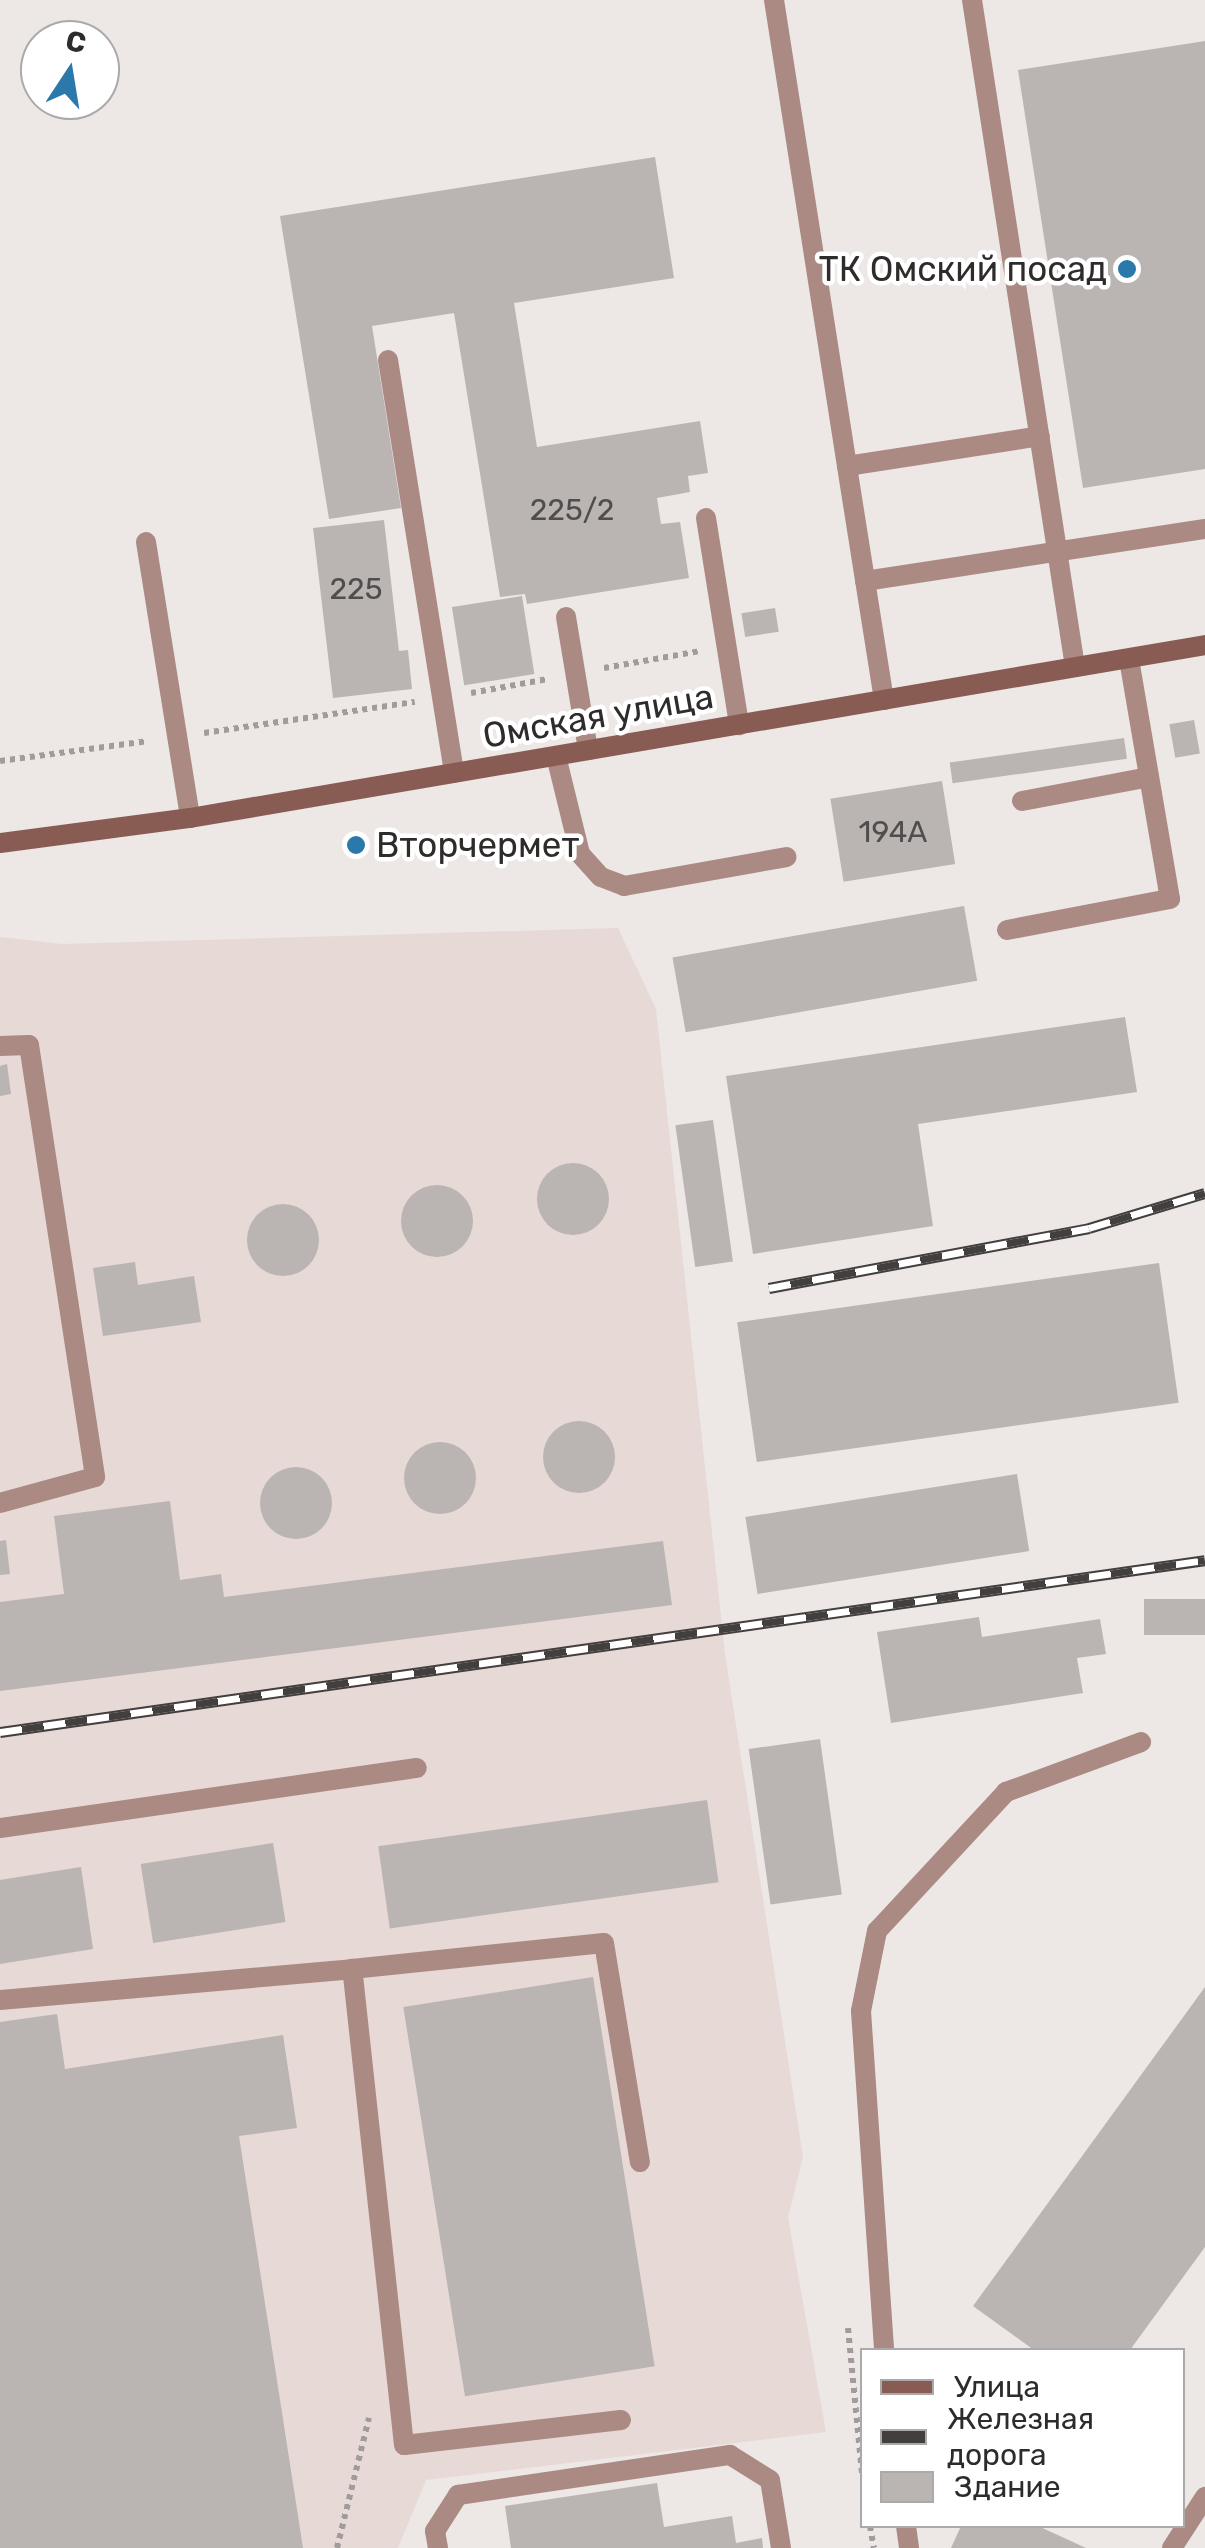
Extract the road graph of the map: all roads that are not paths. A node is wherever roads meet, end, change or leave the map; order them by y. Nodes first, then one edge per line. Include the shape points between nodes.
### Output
1 (774, 0) edge
2 (972, 0) edge
3 (388, 360) dead end
4 (1040, 436) junction
5 (847, 466) junction
6 (706, 518) dead end
7 (1205, 528) edge
8 (146, 542) dead end
9 (1057, 552) junction
10 (865, 581) junction
11 (566, 617) dead end
12 (1205, 645) edge
13 (1129, 658) junction
14 (1075, 667) junction
15 (884, 700) junction
16 (738, 725) junction
17 (588, 750) junction
18 (556, 756) junction
19 (454, 773) junction
20 (1149, 777) junction
21 (1022, 801) dead end
22 (190, 818) junction
23 (0, 843) edge
24 (786, 858) dead end
25 (1008, 930) dead end
26 (0, 1046) edge
27 (0, 1503) edge
28 (1142, 1742) dead end
29 (417, 1768) dead end
30 (0, 1828) edge
31 (352, 1969) junction
32 (0, 2000) edge
33 (640, 2162) dead end
34 (884, 2348) edge
35 (621, 2420) dead end
36 (1205, 2497) edge
37 (1185, 2528) edge
38 (438, 2548) edge
39 (781, 2548) edge

1 - 5 street
2 - 4 street
3 - 19 street
4 - 5 street
4 - 9 street
5 - 10 street
6 - 16 street
7 - 9 street
8 - 22 street
9 - 10 street
9 - 14 street
10 - 15 street
11 - 17 street
12 - 13 street, Омская улица
13 - 14 street, Омская улица
13 - 20 street
14 - 15 street, Омская улица
15 - 16 street, Омская улица
16 - 17 street, Омская улица
17 - 18 street, Омская улица
18 - 19 street, Омская улица
18 - 24 street via 580,854 601,877 624,886
19 - 22 street, Омская улица
20 - 21 street
20 - 25 street via 1170,900
22 - 23 street, Омская улица
26 - 27 street via 29,1045 95,1476
28 - 34 street via 1006,1792 878,1931 860,2010
29 - 30 street
31 - 32 street
31 - 33 street via 604,1943
31 - 35 street via 404,2445
36 - 37 street
38 - 39 street via 435,2531 458,2496 730,2455 770,2480

